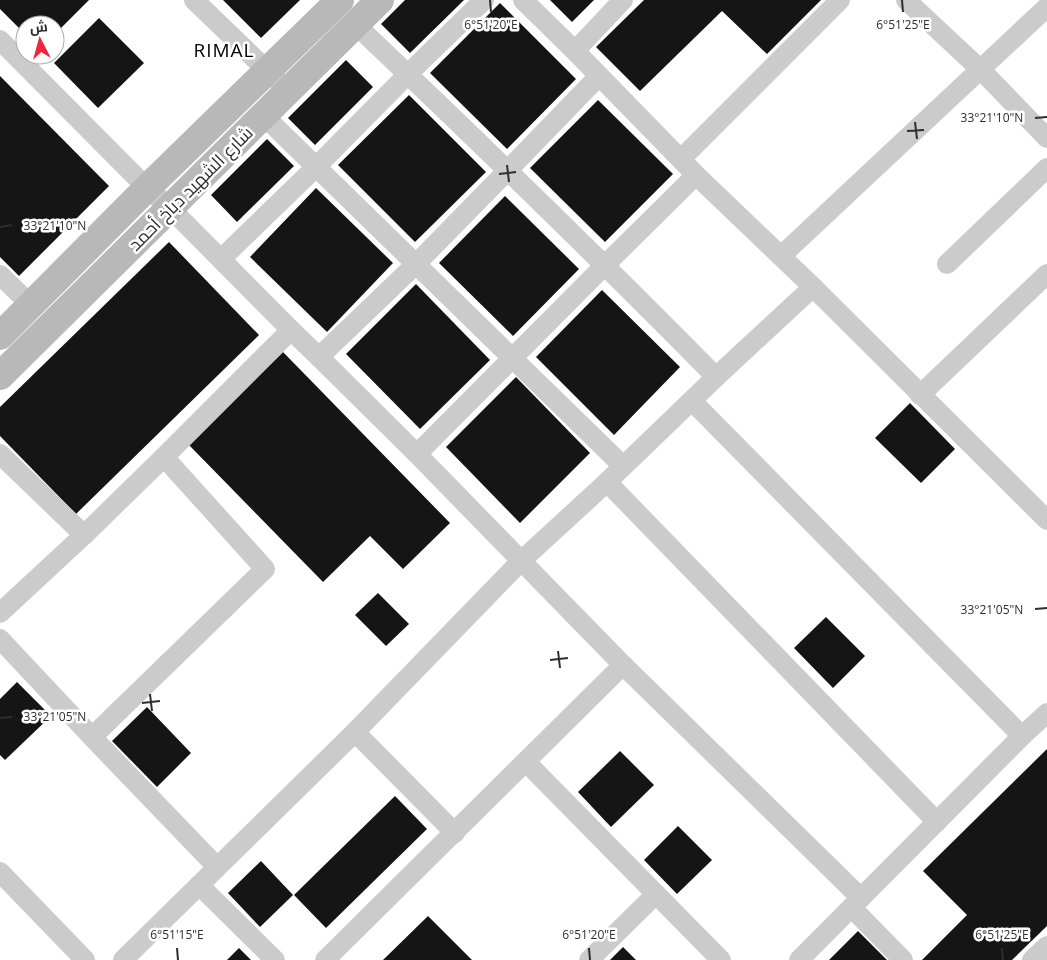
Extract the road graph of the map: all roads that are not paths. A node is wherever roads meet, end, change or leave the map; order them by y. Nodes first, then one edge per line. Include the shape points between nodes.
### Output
1 (194, 0) edge
2 (340, 0) edge
3 (380, 0) edge
4 (484, 0) edge
5 (522, 0) edge
6 (623, 0) edge
7 (840, 0) edge
8 (906, 0) edge
9 (1047, 8) edge
10 (355, 24) junction
11 (0, 40) edge
12 (575, 50) junction
13 (981, 70) junction
14 (268, 72) junction
15 (408, 74) junction
16 (599, 76) junction
17 (288, 91) junction
18 (263, 115) junction
19 (1047, 138) edge
20 (681, 159) junction
21 (316, 167) junction
22 (1047, 168) edge
23 (508, 170) junction
24 (696, 175) junction
25 (148, 188) junction
26 (169, 207) junction
27 (781, 256) junction
28 (221, 259) junction
29 (416, 264) junction
30 (947, 264) dead end
31 (605, 265) junction
32 (1047, 274) edge
33 (0, 275) edge
34 (813, 287) junction
35 (31, 305) junction
36 (291, 330) junction
37 (0, 336) edge
38 (319, 356) junction
39 (512, 358) junction
40 (0, 376) edge
41 (716, 377) junction
42 (920, 395) junction
43 (692, 401) junction
44 (0, 454) edge
45 (417, 454) junction
46 (164, 457) junction
47 (623, 466) junction
48 (607, 482) junction
49 (1047, 520) edge
50 (84, 535) junction
51 (521, 561) junction
52 (0, 613) edge
53 (0, 639) edge
54 (623, 665) junction
55 (1047, 713) edge
56 (355, 732) junction
57 (1022, 736) junction
58 (92, 738) junction
59 (526, 762) junction
60 (937, 822) junction
61 (455, 833) junction
62 (217, 867) junction
63 (0, 872) edge
64 (198, 886) junction
65 (656, 894) junction
66 (857, 903) junction
67 (1047, 946) edge
68 (85, 960) edge
69 (123, 960) edge
70 (275, 960) edge
71 (325, 960) edge
72 (589, 960) edge
73 (721, 960) edge
74 (799, 960) edge
75 (903, 960) edge
76 (1032, 960) edge

1 - 14 street
2 - 14 street, شارع الشهيد دباخ أحمد
3 - 10 street, شارع الشهيد دباخ أحمد
4 - 15 street
5 - 12 street
6 - 12 street
7 - 20 street
8 - 13 street
9 - 13 street
10 - 15 street
10 - 17 street, شارع الشهيد دباخ أحمد
11 - 25 street
12 - 16 street
13 - 19 street
13 - 27 street
14 - 17 street
14 - 25 street, شارع الشهيد دباخ أحمد
15 - 21 street
15 - 23 street
16 - 20 street
16 - 23 street
17 - 18 street, شارع الشهيد دباخ أحمد
18 - 21 street
18 - 26 street, شارع الشهيد دباخ أحمد
20 - 24 street
21 - 28 street
21 - 29 street
22 - 30 street
23 - 29 street
23 - 31 street
24 - 27 street
24 - 31 street
25 - 26 street
25 - 35 street, شارع الشهيد دباخ أحمد
26 - 28 street
26 - 40 street, شارع الشهيد دباخ أحمد
27 - 34 street
28 - 36 street
29 - 38 street
29 - 39 street
31 - 39 street
31 - 41 street
32 - 42 street
33 - 35 street
34 - 41 street
34 - 42 street
35 - 37 street, شارع الشهيد دباخ أحمد
36 - 38 street
36 - 46 street
38 - 45 street
39 - 45 street
39 - 47 street
41 - 43 street
42 - 49 street
43 - 47 street
43 - 57 street
44 - 50 street
45 - 51 street
46 - 50 street
46 - 58 street via 265,569
47 - 48 street
48 - 51 street
48 - 60 street
50 - 52 street
51 - 54 street
51 - 56 street
53 - 58 street
54 - 59 street
54 - 66 street
55 - 57 street
56 - 61 street
56 - 62 street
57 - 60 street
58 - 62 street
59 - 61 street
59 - 65 street
60 - 66 street
61 - 71 street
62 - 64 street
63 - 68 street
64 - 69 street
64 - 70 street
65 - 72 street
65 - 73 street
66 - 74 street
66 - 75 street
67 - 76 street

